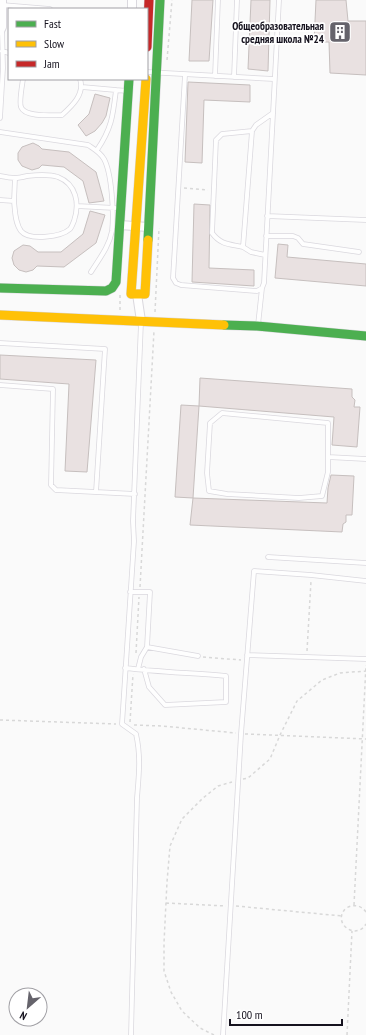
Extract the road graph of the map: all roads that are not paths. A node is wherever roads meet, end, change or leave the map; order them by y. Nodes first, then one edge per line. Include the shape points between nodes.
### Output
1 (149, 0) edge
2 (160, 0) edge
3 (218, 0) edge
4 (237, 0) edge
5 (279, 0) edge
6 (2, 2) edge
7 (43, 8) edge
8 (148, 23) edge
9 (1, 29) edge
10 (2, 51) junction
11 (8, 53) edge
12 (148, 72) edge
13 (162, 73) junction
14 (185, 75) junction
15 (215, 76) junction
16 (234, 77) junction
17 (274, 79) junction
18 (23, 80) edge
19 (80, 80) edge
20 (129, 80) edge
21 (146, 80) edge
22 (82, 87) junction
23 (116, 90) junction
24 (128, 91) junction
25 (273, 113) junction
26 (0, 118) edge
27 (252, 131) junction
28 (0, 132) edge
29 (97, 150) junction
30 (0, 176) edge
31 (14, 178) junction
32 (0, 200) edge
33 (14, 201) junction
34 (77, 206) junction
35 (116, 208) junction
36 (267, 216) junction
37 (366, 220) edge
38 (120, 226) junction
39 (137, 226) junction
40 (148, 226) junction
41 (266, 236) junction
42 (243, 247) junction
43 (359, 252) dead end
44 (265, 255) junction
45 (91, 272) dead end
46 (0, 288) edge
47 (262, 288) junction
48 (137, 294) junction
49 (0, 316) edge
50 (141, 321) junction
51 (257, 326) junction
52 (366, 336) edge
53 (0, 343) edge
54 (0, 386) edge
55 (328, 457) junction
56 (366, 459) edge
57 (96, 492) junction
58 (135, 494) junction
59 (268, 557) dead end
60 (366, 563) edge
61 (366, 581) edge
62 (130, 592) junction
63 (147, 647) junction
64 (247, 655) junction
65 (198, 656) road end
66 (366, 660) edge
67 (128, 668) junction
68 (138, 669) junction
69 (144, 669) junction
70 (131, 1035) edge
71 (223, 1035) edge

1 - 8 street
2 - 13 street
3 - 15 lane
4 - 16 lane
5 - 17 lane
6 - 7 lane
6 - 9 street
9 - 10 lane
10 - 11 lane
10 - 26 lane
12 - 13 lane
13 - 14 lane
13 - 40 street
14 - 15 lane
14 - 47 lane via 173,278 181,285 257,291
15 - 16 lane
16 - 17 lane
17 - 25 lane
18 - 22 lane via 20,106 24,112 30,114 62,115 74,104
19 - 22 lane
20 - 24 street
21 - 39 street
22 - 23 lane
23 - 24 lane
23 - 29 lane via 113,115 106,136
24 - 35 street
25 - 27 lane via 256,124
25 - 36 lane
27 - 42 lane
27 - 42 lane via 222,134 216,140 212,233 222,243
28 - 29 lane via 78,143
29 - 35 lane via 104,159
30 - 31 lane
31 - 33 lane
31 - 34 lane via 44,175 57,177 69,184 77,198
32 - 33 lane
33 - 34 lane via 15,216 21,231 37,237 60,235 71,228
34 - 35 lane
35 - 38 street
35 - 45 lane via 112,232 105,250
36 - 37 lane
36 - 41 lane
38 - 39 street
38 - 46 street via 116,282 112,288 106,291
39 - 40 street
39 - 48 street via 131,294
40 - 48 street via 145,294
41 - 43 lane via 293,236 303,244
41 - 44 lane
42 - 44 lane via 250,252
44 - 47 lane
47 - 51 lane
48 - 50 street
49 - 50 street
50 - 51 street
50 - 58 lane
51 - 52 street
53 - 57 lane via 105,349
54 - 57 lane via 53,389 51,485 56,490
55 - 55 lane via 328,423 222,413 210,423 207,473 209,491 300,498 322,496 328,472
55 - 56 lane
57 - 58 lane
58 - 62 lane
59 - 60 lane
61 - 64 lane via 254,571
62 - 63 lane via 150,592
62 - 67 lane
63 - 65 lane
63 - 68 lane
64 - 66 lane
64 - 71 lane
67 - 68 lane
67 - 70 lane via 122,724 136,734 140,768
68 - 69 lane
69 - 69 lane via 226,676 226,702 165,705 149,687

